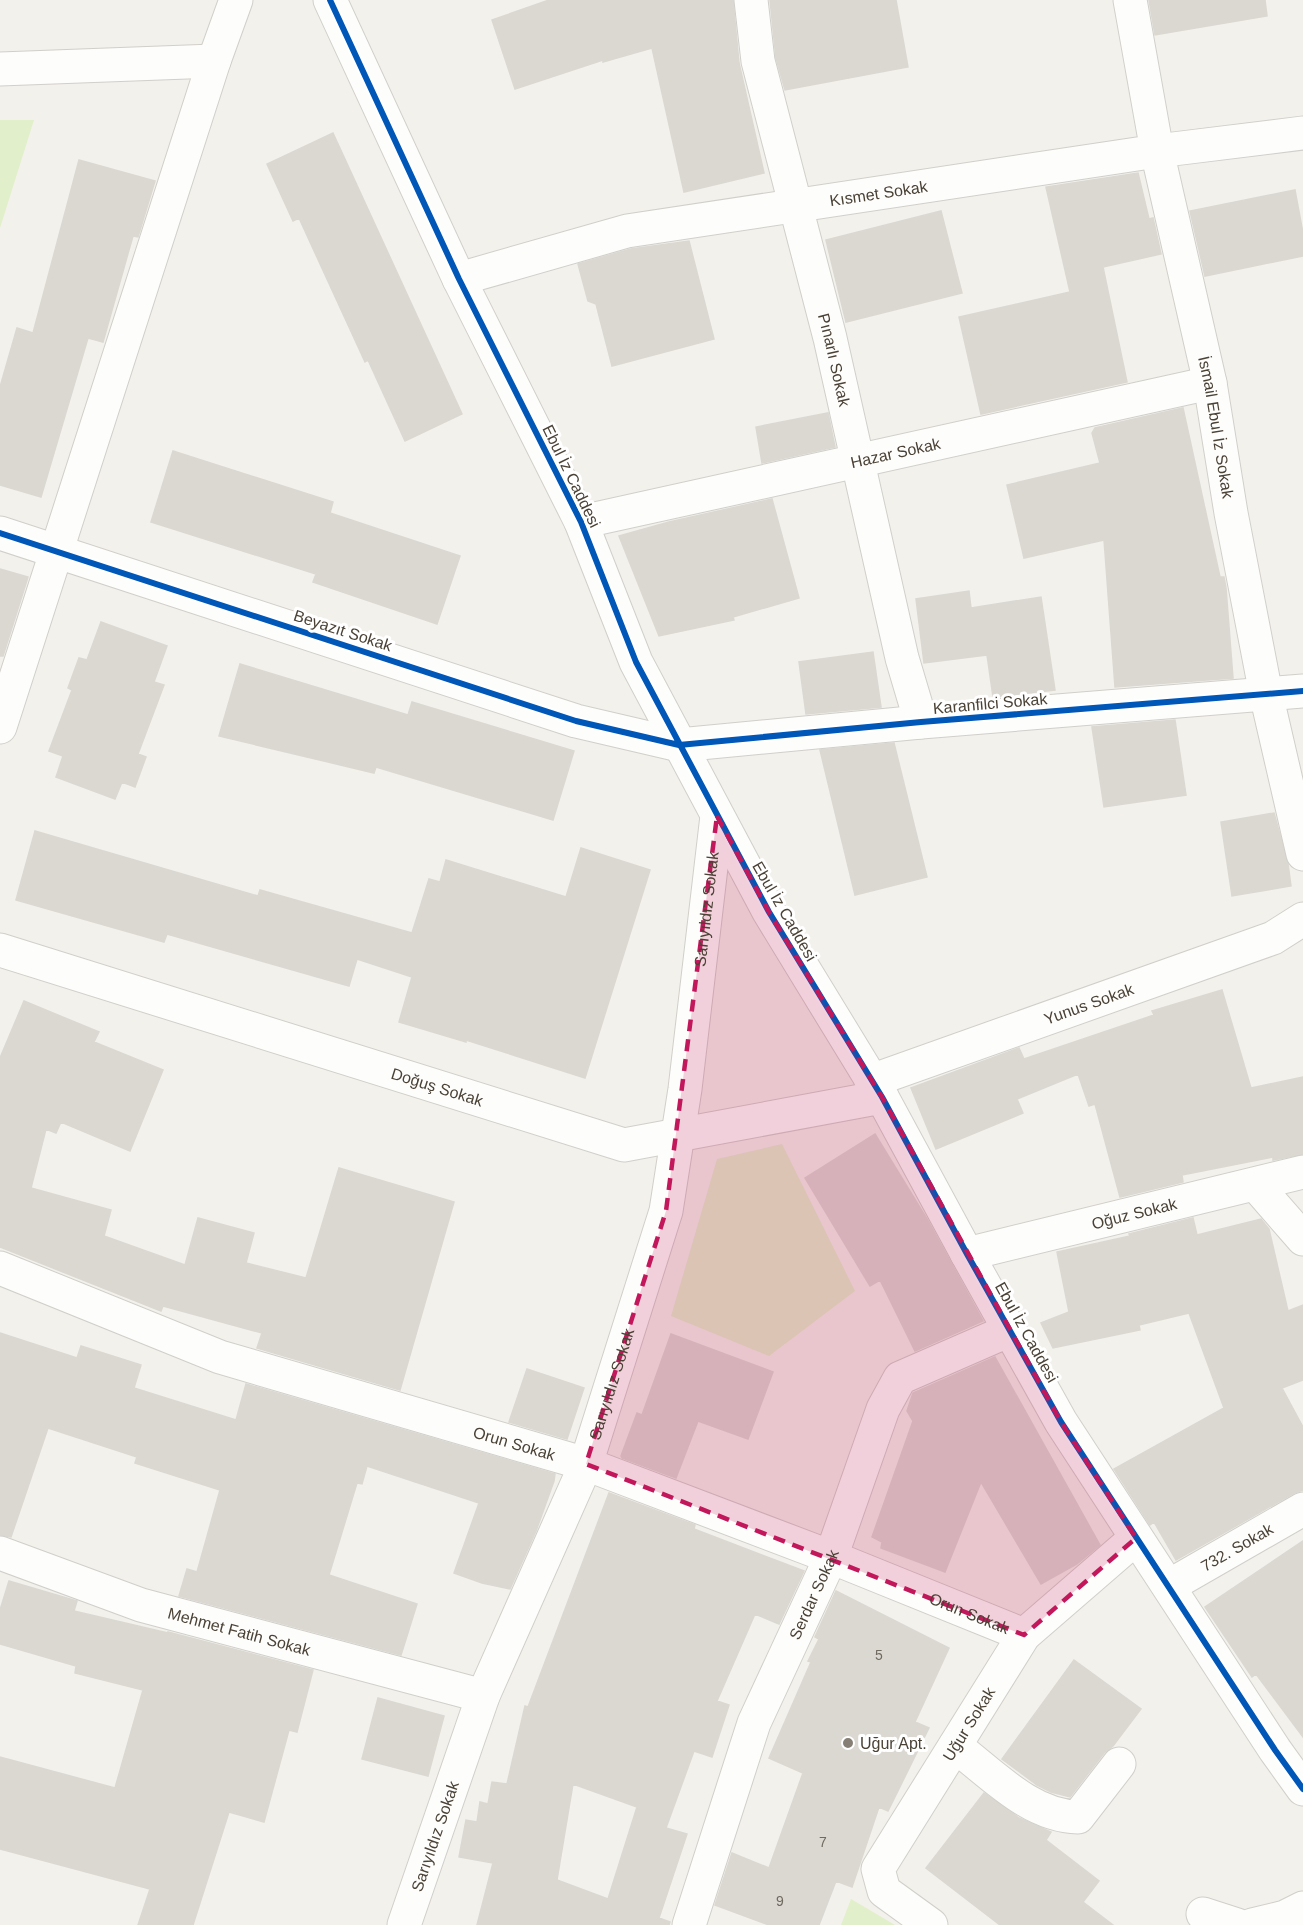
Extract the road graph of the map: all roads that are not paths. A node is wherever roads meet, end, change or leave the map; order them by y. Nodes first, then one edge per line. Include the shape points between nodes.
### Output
1 (236, 0) edge
2 (331, 0) edge
3 (751, 0) edge
4 (1130, 0) edge
5 (214, 61) junction
6 (0, 69) edge
7 (1303, 133) edge
8 (1156, 151) junction
9 (796, 204) junction
10 (459, 279) junction
11 (1210, 383) junction
12 (858, 462) junction
13 (581, 522) junction
14 (0, 533) edge
15 (57, 551) junction
16 (1303, 691) edge
17 (1266, 694) junction
18 (921, 722) junction
19 (0, 727) edge
20 (679, 745) junction
21 (717, 816) junction
22 (1303, 854) edge
23 (1303, 919) edge
24 (0, 950) edge
25 (877, 1089) junction
26 (678, 1136) junction
27 (1303, 1172) edge
28 (1256, 1185) junction
29 (1303, 1239) edge
30 (966, 1254) junction
31 (0, 1268) edge
32 (1011, 1330) junction
33 (586, 1464) junction
34 (1303, 1509) edge
35 (1136, 1538) junction
36 (0, 1553) edge
37 (831, 1557) junction
38 (1169, 1586) junction
39 (1024, 1635) junction
40 (483, 1696) junction
41 (955, 1746) junction
42 (1119, 1764) dead end
43 (1303, 1789) edge
44 (1303, 1908) edge
45 (1203, 1914) dead end
46 (404, 1925) edge
47 (689, 1925) edge
48 (931, 1925) edge
49 (1237, 1925) edge
50 (1252, 1925) edge

1 - 5 street
2 - 10 street, Ebul İz Caddesi
3 - 9 street, Pınarlı Sokak via 758,61
4 - 8 street, İsmail Ebul İz Sokak
5 - 6 street
5 - 15 street
7 - 8 street, Kısmet Sokak
8 - 9 street, Kısmet Sokak
8 - 11 street, İsmail Ebul İz Sokak
9 - 10 street, Kısmet Sokak via 627,231
9 - 12 street, Pınarlı Sokak
10 - 13 street, Ebul İz Caddesi
11 - 12 street, Hazar Sokak
11 - 17 street, İsmail Ebul İz Sokak
12 - 13 street, Hazar Sokak
12 - 18 street, Pınarlı Sokak via 902,658
13 - 20 street, Ebul İz Caddesi via 636,662
14 - 15 street, Beyazıt Sokak
15 - 19 street
15 - 20 street, Beyazıt Sokak via 576,721
16 - 17 street, Karanfilci Sokak
17 - 18 street, Karanfilci Sokak
17 - 22 street, İsmail Ebul İz Sokak
18 - 20 street, Karanfilci Sokak
20 - 21 street, Ebul İz Caddesi
21 - 25 street, Ebul İz Caddesi via 769,912
21 - 26 street, Sarıyıldız Sokak
23 - 25 street, Yunus Sokak via 1273,938
24 - 26 street, Doğuş Sokak via 624,1145
25 - 26 street, Doğuş Sokak
25 - 30 street, Ebul İz Caddesi
26 - 33 street, Sarıyıldız Sokak via 666,1211
27 - 28 street, Oğuz Sokak
28 - 29 street
28 - 30 street, Oğuz Sokak
30 - 32 street, Ebul İz Caddesi
31 - 33 street, Orun Sokak via 220,1357
32 - 35 street, Ebul İz Caddesi via 1061,1422
32 - 37 street, Serdar Sokak via 900,1378 883,1409
33 - 37 street, Orun Sokak
33 - 40 street, Sarıyıldız Sokak
34 - 38 street, 732. Sokak
35 - 38 street, Ebul İz Caddesi
35 - 39 street, Uğur Sokak
36 - 40 street, Mehmet Fatih Sokak via 141,1605
37 - 39 street, Orun Sokak
37 - 47 street, Serdar Sokak via 754,1723
38 - 43 street, Ebul İz Caddesi
39 - 41 street, Uğur Sokak
40 - 46 street, Sarıyıldız Sokak
41 - 42 street via 1023,1799 1050,1814 1066,1817 1078,1817
41 - 48 street, Uğur Sokak via 878,1869 884,1891
44 - 50 street
45 - 49 street

